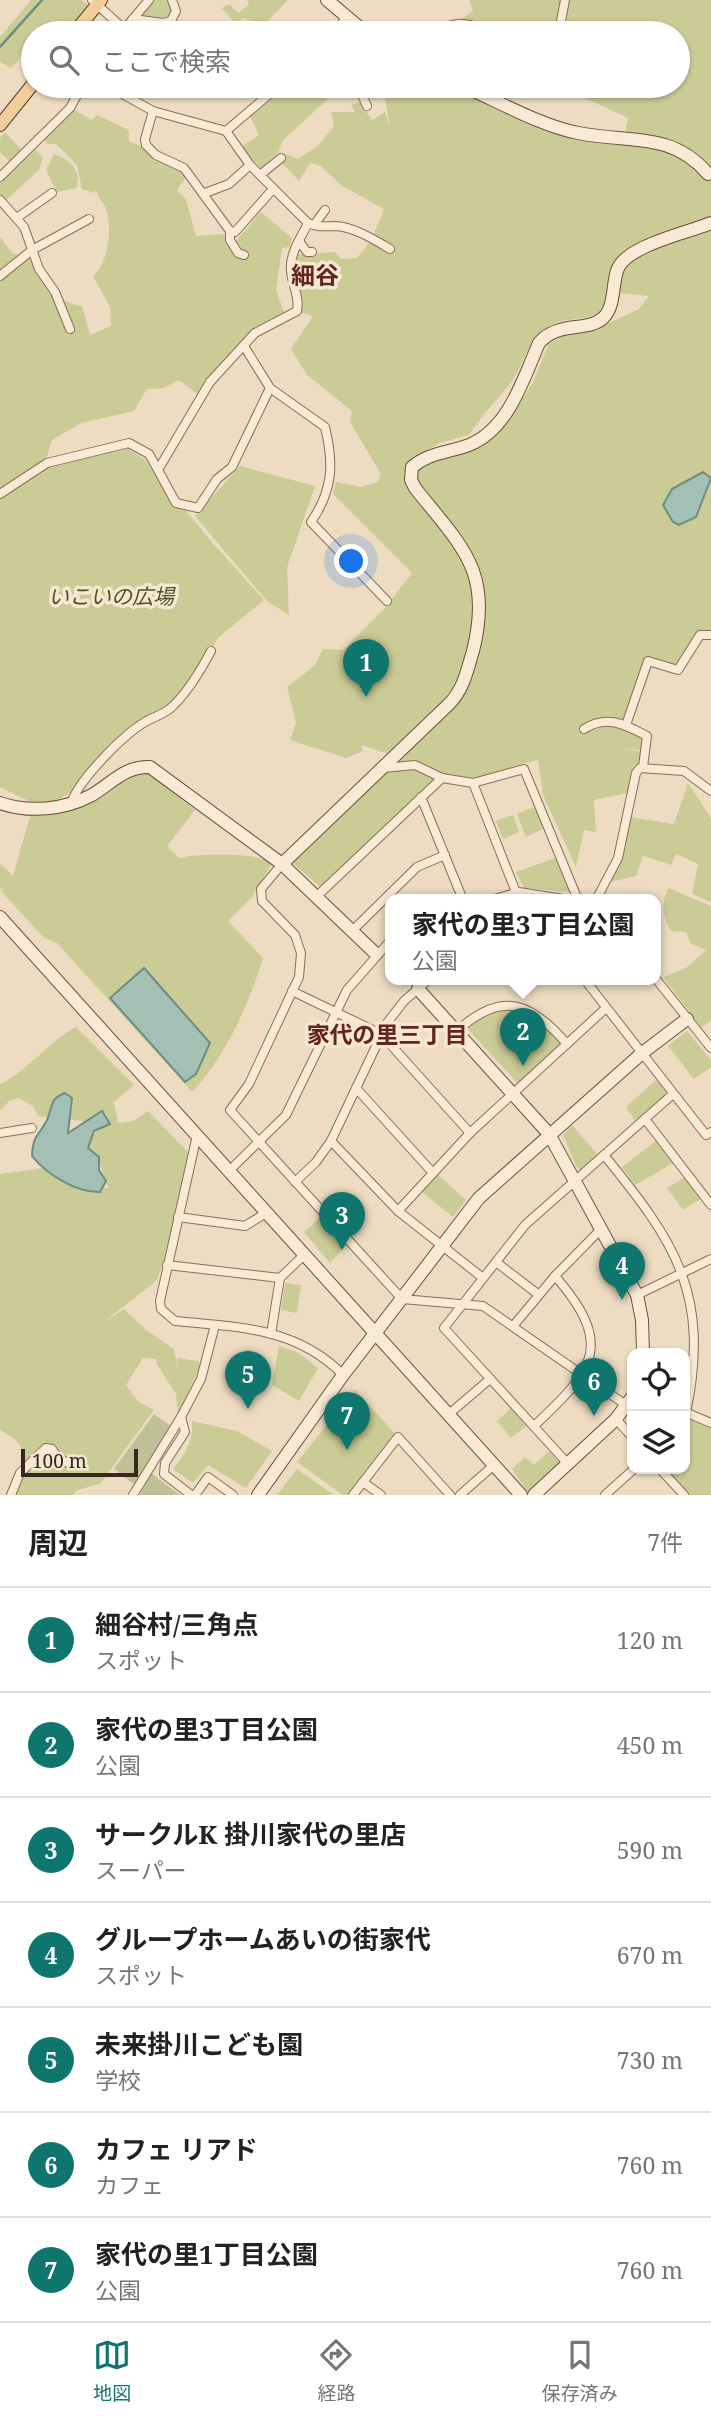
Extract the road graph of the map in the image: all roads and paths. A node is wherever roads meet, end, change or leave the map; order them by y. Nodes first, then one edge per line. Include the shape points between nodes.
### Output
1 (149, 0) edge
2 (172, 0) edge
3 (327, 0) edge
4 (565, 0) edge
5 (97, 1) edge
6 (346, 18) junction
7 (133, 19) joint
8 (83, 21) edge
9 (114, 21) edge
10 (148, 21) edge
11 (171, 21) edge
12 (344, 21) edge
13 (350, 21) edge
14 (562, 21) edge
15 (22, 98) edge
16 (75, 98) edge
17 (130, 98) edge
18 (265, 98) edge
19 (363, 98) edge
20 (493, 98) edge
21 (367, 106) dead end
22 (153, 111) junction
23 (0, 125) edge
24 (226, 131) junction
25 (281, 158) dead end
26 (250, 165) junction
27 (708, 174) dead end
28 (260, 175) junction
29 (0, 177) edge
30 (273, 189) junction
31 (52, 193) dead end
32 (205, 193) junction
33 (0, 200) edge
34 (325, 210) dead end
35 (18, 217) junction
36 (89, 219) dead end
37 (711, 223) edge
38 (311, 224) junction
39 (230, 231) junction
40 (299, 241) junction
41 (390, 249) dead end
42 (32, 250) junction
43 (313, 252) dead end
44 (244, 255) dead end
45 (0, 276) edge
46 (70, 329) dead end
47 (244, 346) junction
48 (270, 388) junction
49 (158, 470) junction
50 (0, 494) edge
51 (387, 601) dead end
52 (711, 635) edge
53 (211, 651) dead end
54 (626, 725) junction
55 (584, 729) dead end
56 (643, 767) junction
57 (383, 768) junction
58 (442, 778) junction
59 (473, 783) junction
60 (711, 791) edge
61 (421, 797) junction
62 (72, 801) junction
63 (0, 803) edge
64 (445, 855) junction
65 (282, 864) junction
66 (390, 894) edge
67 (461, 894) edge
68 (518, 894) edge
69 (576, 894) edge
70 (599, 894) edge
71 (316, 897) junction
72 (385, 899) edge
73 (0, 917) edge
74 (352, 931) junction
75 (385, 946) edge
76 (376, 954) junction
77 (422, 985) edge
78 (590, 985) edge
79 (661, 985) edge
80 (418, 989) junction
81 (292, 991) junction
82 (606, 1008) junction
83 (336, 1015) junction
84 (687, 1019) junction
85 (457, 1031) junction
86 (381, 1034) junction
87 (567, 1045) junction
88 (711, 1048) edge
89 (641, 1054) junction
90 (356, 1088) junction
91 (515, 1093) junction
92 (673, 1094) junction
93 (645, 1119) junction
94 (32, 1128) dead end
95 (711, 1132) edge
96 (0, 1133) edge
97 (470, 1133) junction
98 (549, 1134) junction
99 (197, 1135) junction
100 (331, 1141) junction
101 (259, 1144) junction
102 (604, 1155) junction
103 (229, 1171) junction
104 (433, 1173) junction
105 (575, 1180) junction
106 (295, 1182) junction
107 (710, 1200) edge
108 (398, 1211) junction
109 (267, 1213) junction
110 (178, 1217) junction
111 (601, 1229) junction
112 (440, 1246) junction
113 (304, 1255) junction
114 (711, 1259) edge
115 (496, 1262) junction
116 (167, 1265) junction
117 (690, 1271) junction
118 (555, 1276) junction
119 (280, 1278) junction
120 (483, 1278) junction
121 (539, 1295) junction
122 (637, 1295) junction
123 (402, 1299) junction
124 (462, 1304) junction
125 (215, 1325) junction
126 (514, 1325) junction
127 (375, 1333) junction
128 (271, 1334) junction
129 (643, 1348) edge
130 (583, 1374) junction
131 (343, 1375) junction
132 (490, 1378) junction
133 (627, 1400) edge
134 (627, 1404) edge
135 (686, 1411) edge
136 (449, 1415) junction
137 (690, 1415) edge
138 (181, 1417) junction
139 (616, 1419) junction
140 (711, 1423) edge
141 (534, 1426) junction
142 (627, 1431) edge
143 (68, 1463) dead end
144 (494, 1465) junction
145 (569, 1465) junction
146 (628, 1474) edge
147 (665, 1474) edge
148 (363, 1482) junction
149 (11, 1495) edge
150 (133, 1495) edge
151 (193, 1495) edge
152 (233, 1495) edge
153 (258, 1495) edge
154 (353, 1495) edge
155 (381, 1495) edge
156 (450, 1495) edge
157 (460, 1495) edge
158 (522, 1495) edge
159 (534, 1495) edge
160 (605, 1495) edge
161 (684, 1495) edge

1 - 7 street
2 - 11 street via 176,11
3 - 6 street
4 - 14 street
5 - 8 main road
5 - 9 street
6 - 12 street
6 - 13 street
7 - 10 street
15 - 23 main road
16 - 29 street
17 - 22 street
18 - 24 street
19 - 21 street
20 - 27 street via 579,133 624,137 684,151
22 - 24 street
22 - 32 street via 146,145 184,169
24 - 26 street
25 - 28 street
26 - 28 street
26 - 32 street via 229,184
28 - 30 street
30 - 38 street
30 - 39 street via 254,214 235,232
31 - 35 street
32 - 39 street
33 - 35 street
34 - 38 street
35 - 42 street
36 - 42 street
37 - 57 street via 625,257 615,274 605,316 596,323 562,327 546,335 499,422 482,438 425,456 412,467 415,488 471,565 478,582 480,617 457,696
38 - 40 street
38 - 41 street via 322,229 337,226
39 - 44 street via 230,240
40 - 43 street via 307,252
40 - 47 street via 290,271 299,302 297,311 255,333
42 - 45 street
42 - 46 street
47 - 48 street
47 - 49 street via 210,382
48 - 49 street via 232,467 217,479 198,508 176,503
48 - 51 street via 326,427 330,485 311,522
49 - 50 street via 149,454 129,443 47,463
52 - 54 street via 699,635 678,670 648,661
53 - 62 street via 173,706 110,750 78,786
54 - 55 street via 604,720
54 - 56 street via 648,736
56 - 60 street via 684,771
56 - 70 street via 636,772 618,858
57 - 58 street via 415,765
57 - 65 street
58 - 59 street
58 - 61 street
59 - 68 street
59 - 69 street via 524,769
61 - 64 street
61 - 71 street
62 - 63 street via 32,811
62 - 65 street via 90,796 137,766 150,767
64 - 66 street via 417,867
64 - 67 street
65 - 71 street
65 - 81 street via 261,889 262,901 295,935 301,953 299,977
71 - 74 street
72 - 74 street
73 - 99 street
74 - 76 street
75 - 76 street
76 - 83 street via 347,990
77 - 80 street
78 - 82 street
79 - 84 street
80 - 85 street
80 - 86 street
81 - 83 street
81 - 101 street via 249,1084 230,1110
82 - 87 street
82 - 89 street
83 - 86 street
83 - 101 street via 286,1115
84 - 88 street
84 - 89 street
85 - 87 street via 475,1015 511,1006 532,1010 545,1019
85 - 91 street
86 - 90 street
86 - 97 street
87 - 91 street
89 - 92 street
89 - 98 street
90 - 100 street
90 - 104 street
91 - 97 street
91 - 98 street
92 - 93 street
92 - 95 street via 706,1135
93 - 102 street
93 - 107 street
94 - 96 street
97 - 104 street
98 - 105 street
98 - 112 street via 479,1198
99 - 103 street
99 - 110 street
100 - 106 street
100 - 108 street
101 - 103 street
101 - 106 street
102 - 105 street
102 - 117 street via 672,1239
103 - 109 street
104 - 108 street
105 - 111 street
105 - 115 street via 525,1225
106 - 123 street
108 - 112 street
109 - 110 street via 245,1226
109 - 113 street
110 - 116 street
111 - 118 street
111 - 122 street
112 - 120 street
112 - 123 street
113 - 119 street
113 - 127 street
114 - 117 street
115 - 120 street
115 - 121 street
116 - 119 street
116 - 125 street via 160,1301 167,1316 174,1321
117 - 122 street
117 - 135 street via 703,1345 699,1379
118 - 121 street
118 - 130 street via 586,1318 591,1352
119 - 128 street
120 - 124 street
121 - 126 street
122 - 129 street
123 - 124 street
123 - 127 street
124 - 126 street via 483,1306
124 - 132 street via 444,1328
125 - 128 street
125 - 138 street via 201,1379
126 - 130 street
127 - 131 street
127 - 136 street
128 - 131 street via 313,1349
130 - 133 street
130 - 141 street
131 - 153 street
132 - 136 street
132 - 141 street
134 - 139 street
136 - 144 street
137 - 140 street
138 - 150 street
138 - 151 street via 185,1432 165,1463 164,1475
139 - 142 street
139 - 145 street
141 - 145 street
143 - 149 street via 46,1448 20,1473
144 - 157 street
144 - 158 street
145 - 159 street
146 - 160 street
147 - 161 street
148 - 154 street
148 - 155 street
148 - 156 street via 398,1437
151 - 152 street via 208,1477

